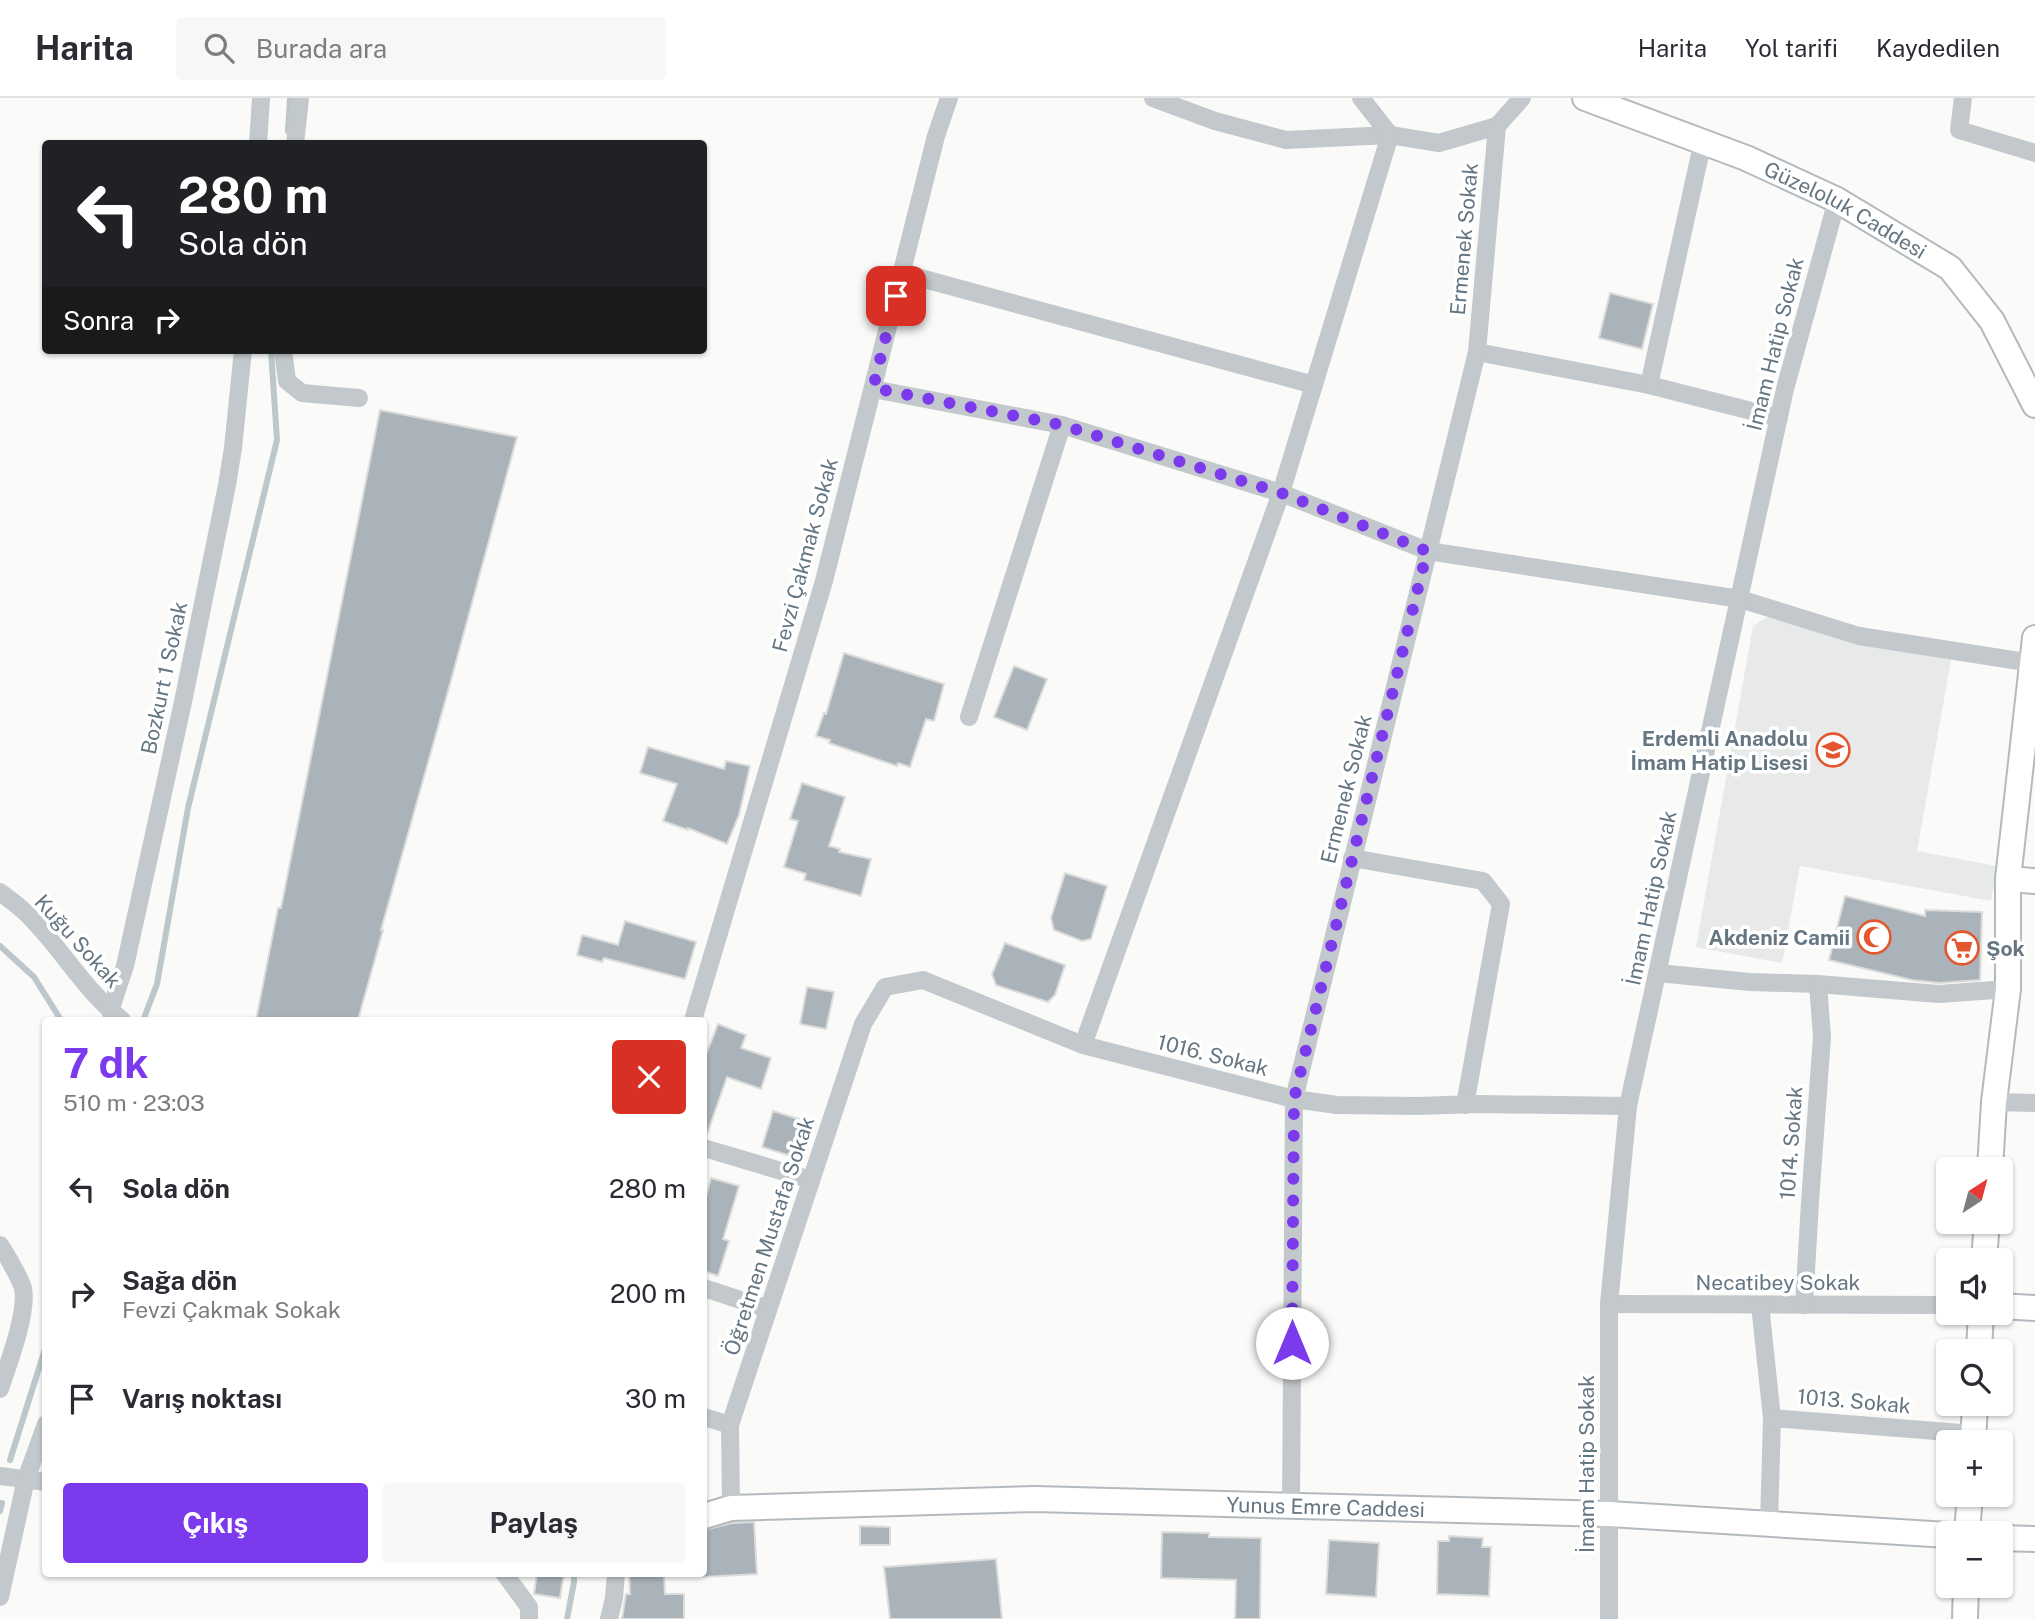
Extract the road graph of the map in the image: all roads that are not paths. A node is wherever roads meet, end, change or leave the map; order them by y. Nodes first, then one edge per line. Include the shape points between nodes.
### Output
1 (261, 98) edge
2 (300, 98) edge
3 (948, 98) edge
4 (1153, 98) edge
5 (1361, 98) edge
6 (1522, 98) edge
7 (1585, 98) edge
8 (1963, 98) edge
9 (1497, 126) junction
10 (1390, 135) junction
11 (258, 140) edge
12 (295, 140) edge
13 (1703, 141) junction
14 (2035, 153) edge
15 (1837, 200) junction
16 (902, 273) junction
17 (1477, 352) junction
18 (243, 354) edge
19 (284, 354) edge
20 (1314, 386) junction
21 (1649, 386) junction
22 (873, 388) junction
23 (359, 398) dead end
24 (2035, 405) edge
25 (1779, 418) junction
26 (1062, 425) junction
27 (1281, 493) junction
28 (1427, 551) junction
29 (1740, 599) junction
30 (2035, 638) edge
31 (2033, 670) edge
32 (969, 716) dead end
33 (1352, 858) junction
34 (2008, 879) junction
35 (2035, 881) edge
36 (0, 892) edge
37 (1658, 973) junction
38 (1818, 984) junction
39 (885, 987) joint
40 (2008, 989) junction
41 (116, 1016) edge
42 (694, 1017) edge
43 (1083, 1045) junction
44 (1294, 1099) junction
45 (1994, 1102) junction
46 (2035, 1103) edge
47 (1465, 1105) junction
48 (1628, 1106) junction
49 (707, 1150) edge
50 (1991, 1157) edge
51 (811, 1180) junction
52 (0, 1245) edge
53 (707, 1290) edge
54 (1609, 1304) junction
55 (1760, 1305) junction
56 (1804, 1305) junction
57 (1936, 1305) edge
58 (2013, 1307) edge
59 (2035, 1308) edge
60 (768, 1309) junction
61 (0, 1389) edge
62 (707, 1418) edge
63 (1772, 1418) junction
64 (730, 1425) junction
65 (1936, 1434) edge
66 (42, 1435) edge
67 (0, 1476) edge
68 (26, 1479) junction
69 (42, 1481) edge
70 (1291, 1505) junction
71 (731, 1508) junction
72 (1609, 1514) junction
73 (707, 1515) edge
74 (1769, 1524) junction
75 (1936, 1534) edge
76 (2013, 1538) edge
77 (2035, 1539) edge
78 (507, 1577) edge
79 (616, 1577) edge
80 (0, 1597) edge
81 (1966, 1598) edge
82 (529, 1619) edge
83 (608, 1619) edge
84 (1609, 1619) edge
85 (1965, 1619) edge

1 - 11 street
2 - 12 street
3 - 16 street, Fevzi Çakmak Sokak
4 - 10 street via 1286,140
5 - 10 street
6 - 9 street
7 - 13 street, Güzeloluk Caddesi
8 - 14 street via 1959,130
9 - 10 street via 1439,143
9 - 17 street, Ermenek Sokak
10 - 20 street
13 - 15 street, Güzeloluk Caddesi
13 - 21 street
15 - 24 street, Güzeloluk Caddesi via 1950,268 1992,321
15 - 25 street, İmam Hatip Sokak
16 - 20 street
16 - 22 street, Fevzi Çakmak Sokak
17 - 21 street
17 - 28 street, Ermenek Sokak
18 - 41 street, Bozkurt 1 Sokak via 233,448 216,542
19 - 23 street via 287,381 302,393
20 - 27 street
21 - 25 street
22 - 26 street
22 - 42 street, Fevzi Çakmak Sokak via 824,581
25 - 29 street, İmam Hatip Sokak
26 - 27 street
26 - 32 street
27 - 28 street
27 - 43 street
28 - 29 street
28 - 33 street, Ermenek Sokak
29 - 31 street via 1859,636
29 - 37 street, İmam Hatip Sokak
30 - 31 street
31 - 34 street
33 - 44 street, Ermenek Sokak
33 - 47 street via 1483,881 1501,904
34 - 35 street
34 - 40 street
36 - 41 street, Kuğu Sokak via 25,912
37 - 38 street
37 - 48 street, İmam Hatip Sokak
38 - 40 street via 1939,994
38 - 56 street, 1014. Sokak via 1822,1037
39 - 43 street, 1016. Sokak via 923,980
39 - 51 street, Öğretmen Mustafa Sokak via 863,1024
40 - 45 street
43 - 44 street, 1016. Sokak
44 - 47 street, 1016. Sokak via 1337,1105
44 - 70 street, Ermenek Sokak
45 - 46 street
45 - 50 street
47 - 48 street, 1016. Sokak
48 - 54 street, İmam Hatip Sokak
49 - 51 street
51 - 60 street, Öğretmen Mustafa Sokak
52 - 61 street via 23,1288 23,1309
53 - 60 street
54 - 55 street, Necatibey Sokak
54 - 72 street, İmam Hatip Sokak
55 - 56 street, Necatibey Sokak
55 - 63 street
56 - 57 street, Necatibey Sokak
58 - 59 street
60 - 64 street, Öğretmen Mustafa Sokak
62 - 64 street
63 - 65 street, 1013. Sokak
63 - 74 street
64 - 71 street, Öğretmen Mustafa Sokak
66 - 68 street
67 - 68 street
68 - 69 street
68 - 80 street
70 - 71 street, Yunus Emre Caddesi via 1035,1499
70 - 72 street, Yunus Emre Caddesi
71 - 73 street, Yunus Emre Caddesi
72 - 74 street, Yunus Emre Caddesi
72 - 84 street, İmam Hatip Sokak
74 - 75 street, Yunus Emre Caddesi
76 - 77 street
78 - 82 street via 529,1607
79 - 83 street
81 - 85 street

